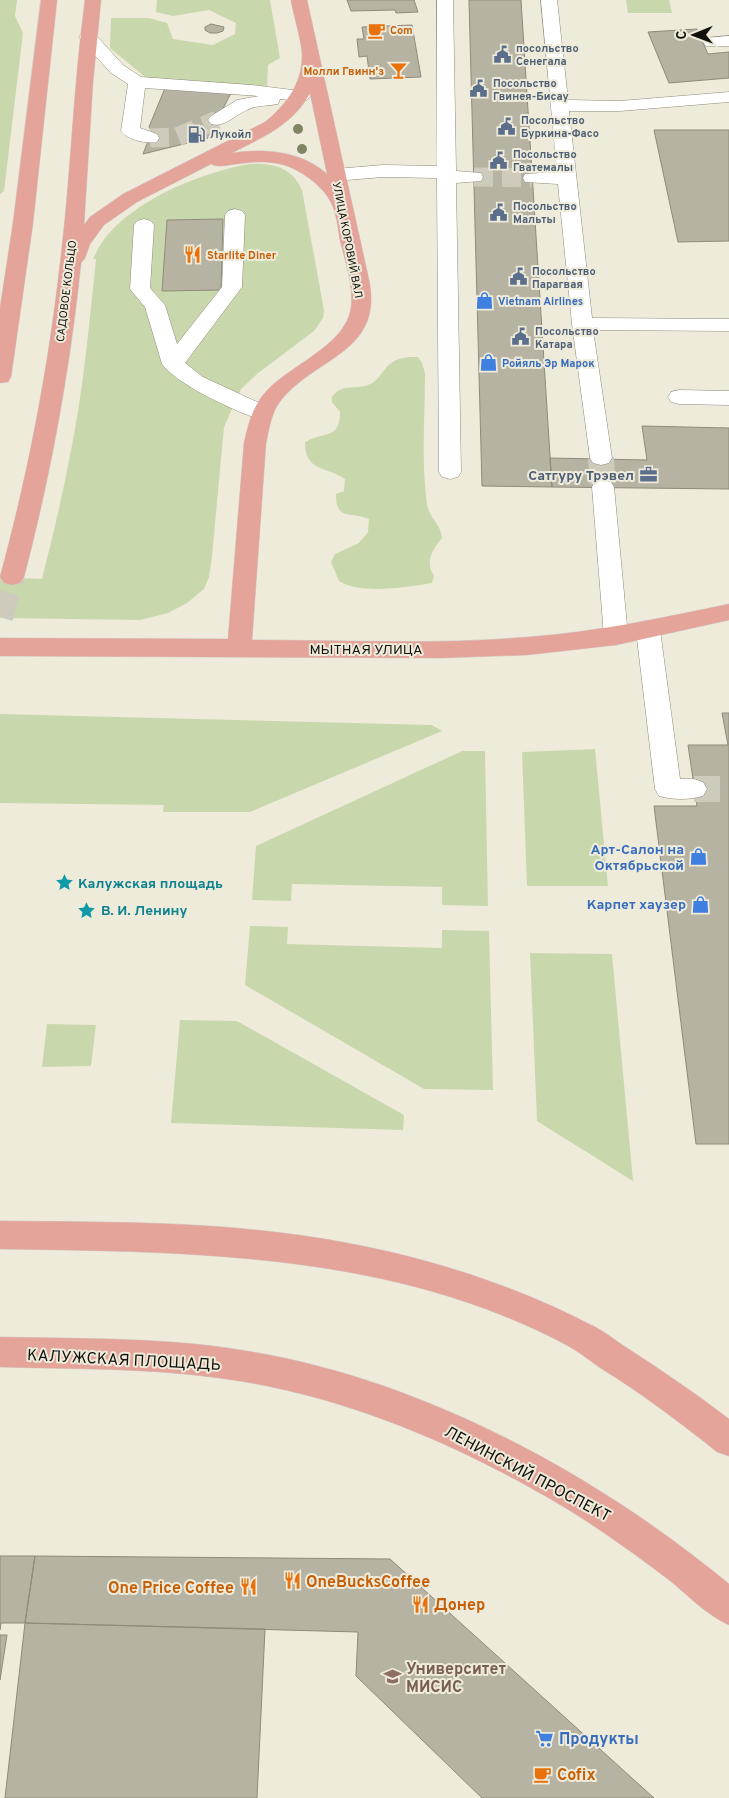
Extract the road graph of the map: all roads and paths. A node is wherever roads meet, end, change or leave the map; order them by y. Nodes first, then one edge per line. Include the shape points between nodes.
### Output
1 (49, 0) edge
2 (92, 0) edge
3 (299, 0) edge
4 (445, 0) edge
5 (549, 0) edge
6 (88, 37) junction
7 (311, 54) junction
8 (137, 82) junction
9 (301, 96) junction
10 (729, 97) edge
11 (559, 105) junction
12 (217, 120) tunnel mouth
13 (150, 138) tunnel mouth
14 (180, 172) junction
15 (447, 174) junction
16 (335, 175) junction
17 (474, 177) tunnel mouth
18 (532, 178) tunnel mouth
19 (567, 178) junction
20 (341, 203) junction
21 (235, 215) dead end
22 (144, 225) dead end
23 (2, 245) edge
24 (68, 276) junction
25 (15, 279) junction
26 (582, 324) junction
27 (729, 325) edge
28 (173, 364) junction
29 (0, 377) edge
30 (679, 397) dead end
31 (729, 398) edge
32 (262, 413) junction
33 (601, 458) tunnel mouth
34 (450, 472) dead end
35 (603, 488) tunnel mouth
36 (12, 577) tunnel mouth
37 (729, 612) edge
38 (648, 630) junction
39 (616, 636) junction
40 (0, 647) edge
41 (239, 649) junction
42 (694, 789) tunnel mouth
43 (0, 1235) edge
44 (0, 1352) edge
45 (110, 1355) junction
46 (0, 1370) edge
47 (363, 1396) joint
48 (729, 1440) edge
49 (729, 1607) edge

1 - 25 main road
2 - 6 main road, САДОВОЕ КОЛЬЦО
3 - 7 main road, УЛИЦА КОРОВИЙ ВАЛ
4 - 15 street
5 - 11 street
6 - 8 street via 117,68
6 - 24 main road, САДОВОЕ КОЛЬЦО
7 - 9 main road
7 - 16 main road, УЛИЦА КОРОВИЙ ВАЛ
8 - 9 street
8 - 13 street via 130,131
9 - 12 street via 243,104
9 - 14 main road via 284,117 271,126
10 - 11 street via 620,106
11 - 19 street
14 - 20 main road via 242,157 277,158 313,170
14 - 24 main road via 130,198 97,221 80,244
15 - 16 street via 383,171
15 - 17 street
15 - 34 street
16 - 20 main road, УЛИЦА КОРОВИЙ ВАЛ
18 - 19 street
19 - 26 street
20 - 32 main road, УЛИЦА КОРОВИЙ ВАЛ via 361,294 357,323 348,335 271,398
21 - 28 street via 232,287
22 - 28 street via 140,289 155,306
23 - 25 main road
24 - 36 main road, САДОВОЕ КОЛЬЦО via 44,446 31,510
25 - 29 main road
26 - 27 street
26 - 33 street
28 - 32 street via 195,382
30 - 31 street
32 - 41 main road, УЛИЦА КОРОВИЙ ВАЛ via 255,443
35 - 39 street
37 - 38 main road, МЫТНАЯ УЛИЦА
38 - 39 main road, МЫТНАЯ УЛИЦА
38 - 42 street via 668,789
39 - 41 main road, МЫТНАЯ УЛИЦА via 502,647
40 - 41 main road, МЫТНАЯ УЛИЦА
43 - 48 main road via 243,1243 322,1253 400,1269 484,1295 576,1334 657,1385
44 - 45 main road, КАЛУЖСКАЯ ПЛОЩАДЬ
45 - 46 main road via 59,1358
45 - 47 main road, КАЛУЖСКАЯ ПЛОЩАДЬ via 223,1363 288,1375
47 - 49 main road, ЛЕНИНСКИЙ ПРОСПЕКТ via 433,1422 600,1508 653,1545

